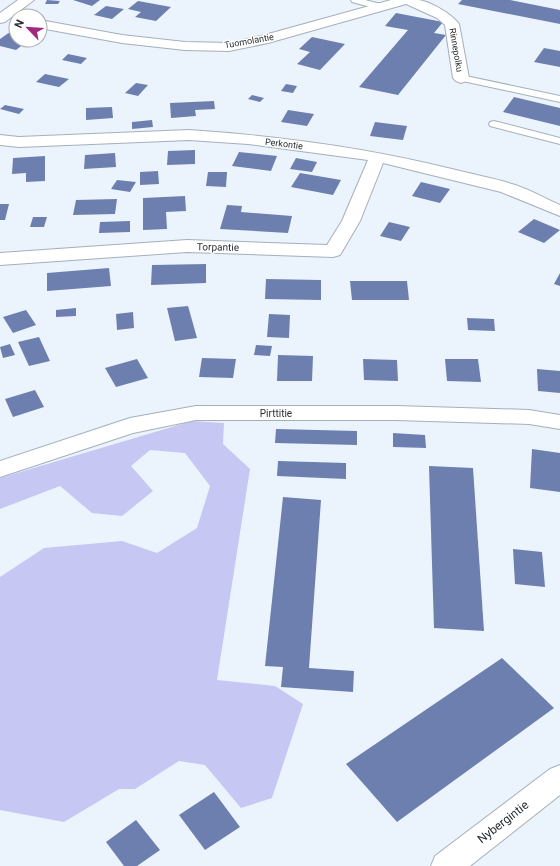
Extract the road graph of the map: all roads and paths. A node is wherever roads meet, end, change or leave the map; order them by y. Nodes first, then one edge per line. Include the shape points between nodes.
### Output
1 (27, 0) edge
2 (355, 0) edge
3 (407, 0) edge
4 (382, 7) junction
5 (5, 18) edge
6 (48, 25) edge
7 (461, 78) joint
8 (560, 99) edge
9 (494, 124) dead end
10 (0, 140) edge
11 (560, 141) edge
12 (378, 157) junction
13 (560, 211) edge
14 (0, 259) edge
15 (560, 422) edge
16 (0, 468) edge
17 (560, 778) edge
18 (446, 866) edge

1 - 5 street
2 - 4 lane
3 - 4 street, Tuomolantie
3 - 7 street, Rinnepolku via 442,15 452,24
4 - 6 street, Tuomolantie via 229,47 185,46 122,39
7 - 8 lane
9 - 11 lane
10 - 12 street, Perkontie via 26,142 166,136 216,137 307,146
12 - 13 street, Perkontie via 507,188
12 - 14 street, Torpantie via 351,221 333,251 187,246
15 - 16 street, Pirttitie via 529,417 396,413 196,413 130,426
17 - 18 street, Nybergintie

